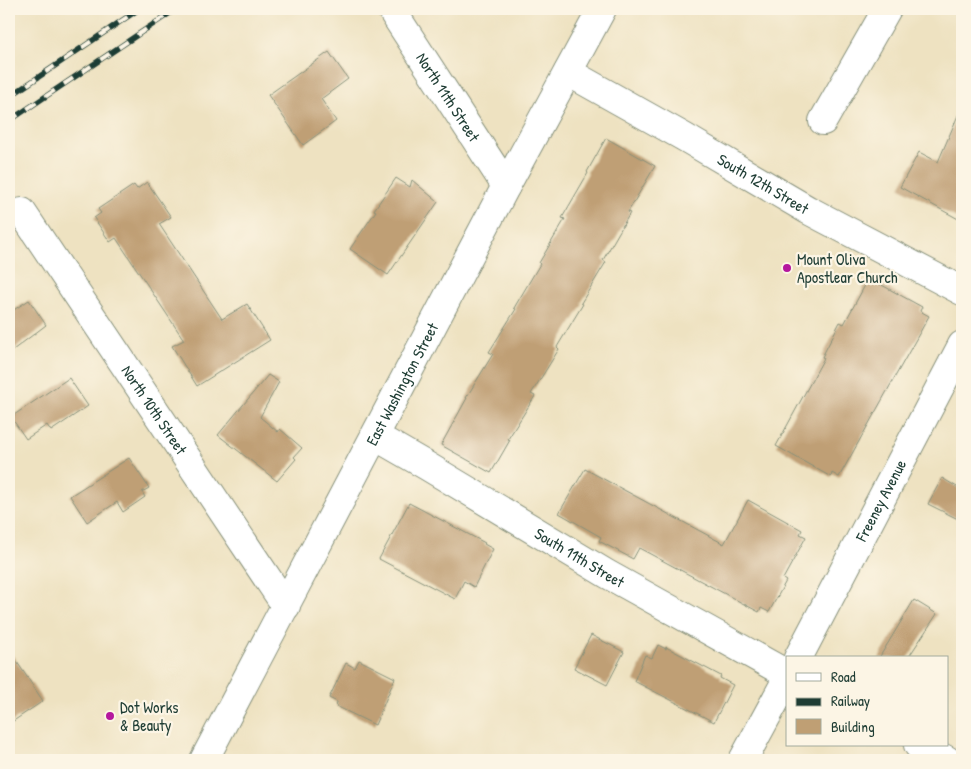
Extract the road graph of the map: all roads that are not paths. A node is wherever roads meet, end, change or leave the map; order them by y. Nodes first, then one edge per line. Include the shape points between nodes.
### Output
1 (391, 9) edge
2 (602, 9) edge
3 (887, 9) edge
4 (568, 72) junction
5 (823, 121) dead end
6 (506, 186) junction
7 (22, 212) dead end
8 (962, 291) edge
9 (962, 345) edge
10 (375, 436) junction
11 (286, 606) junction
12 (799, 656) edge
13 (786, 673) edge
14 (786, 681) edge
15 (920, 746) edge
16 (204, 760) edge
17 (744, 760) edge
18 (947, 760) edge

1 - 6 street, North 11th Street
2 - 4 street, East Washington Street
3 - 5 street
4 - 6 street, East Washington Street
4 - 8 street, South 12th Street via 808,210
6 - 10 street, East Washington Street
7 - 11 street, North 10th Street
9 - 12 street, Freeney Avenue
10 - 11 street, East Washington Street
10 - 13 street, South 11th Street via 607,574
11 - 16 street, East Washington Street
14 - 17 street
15 - 18 street

